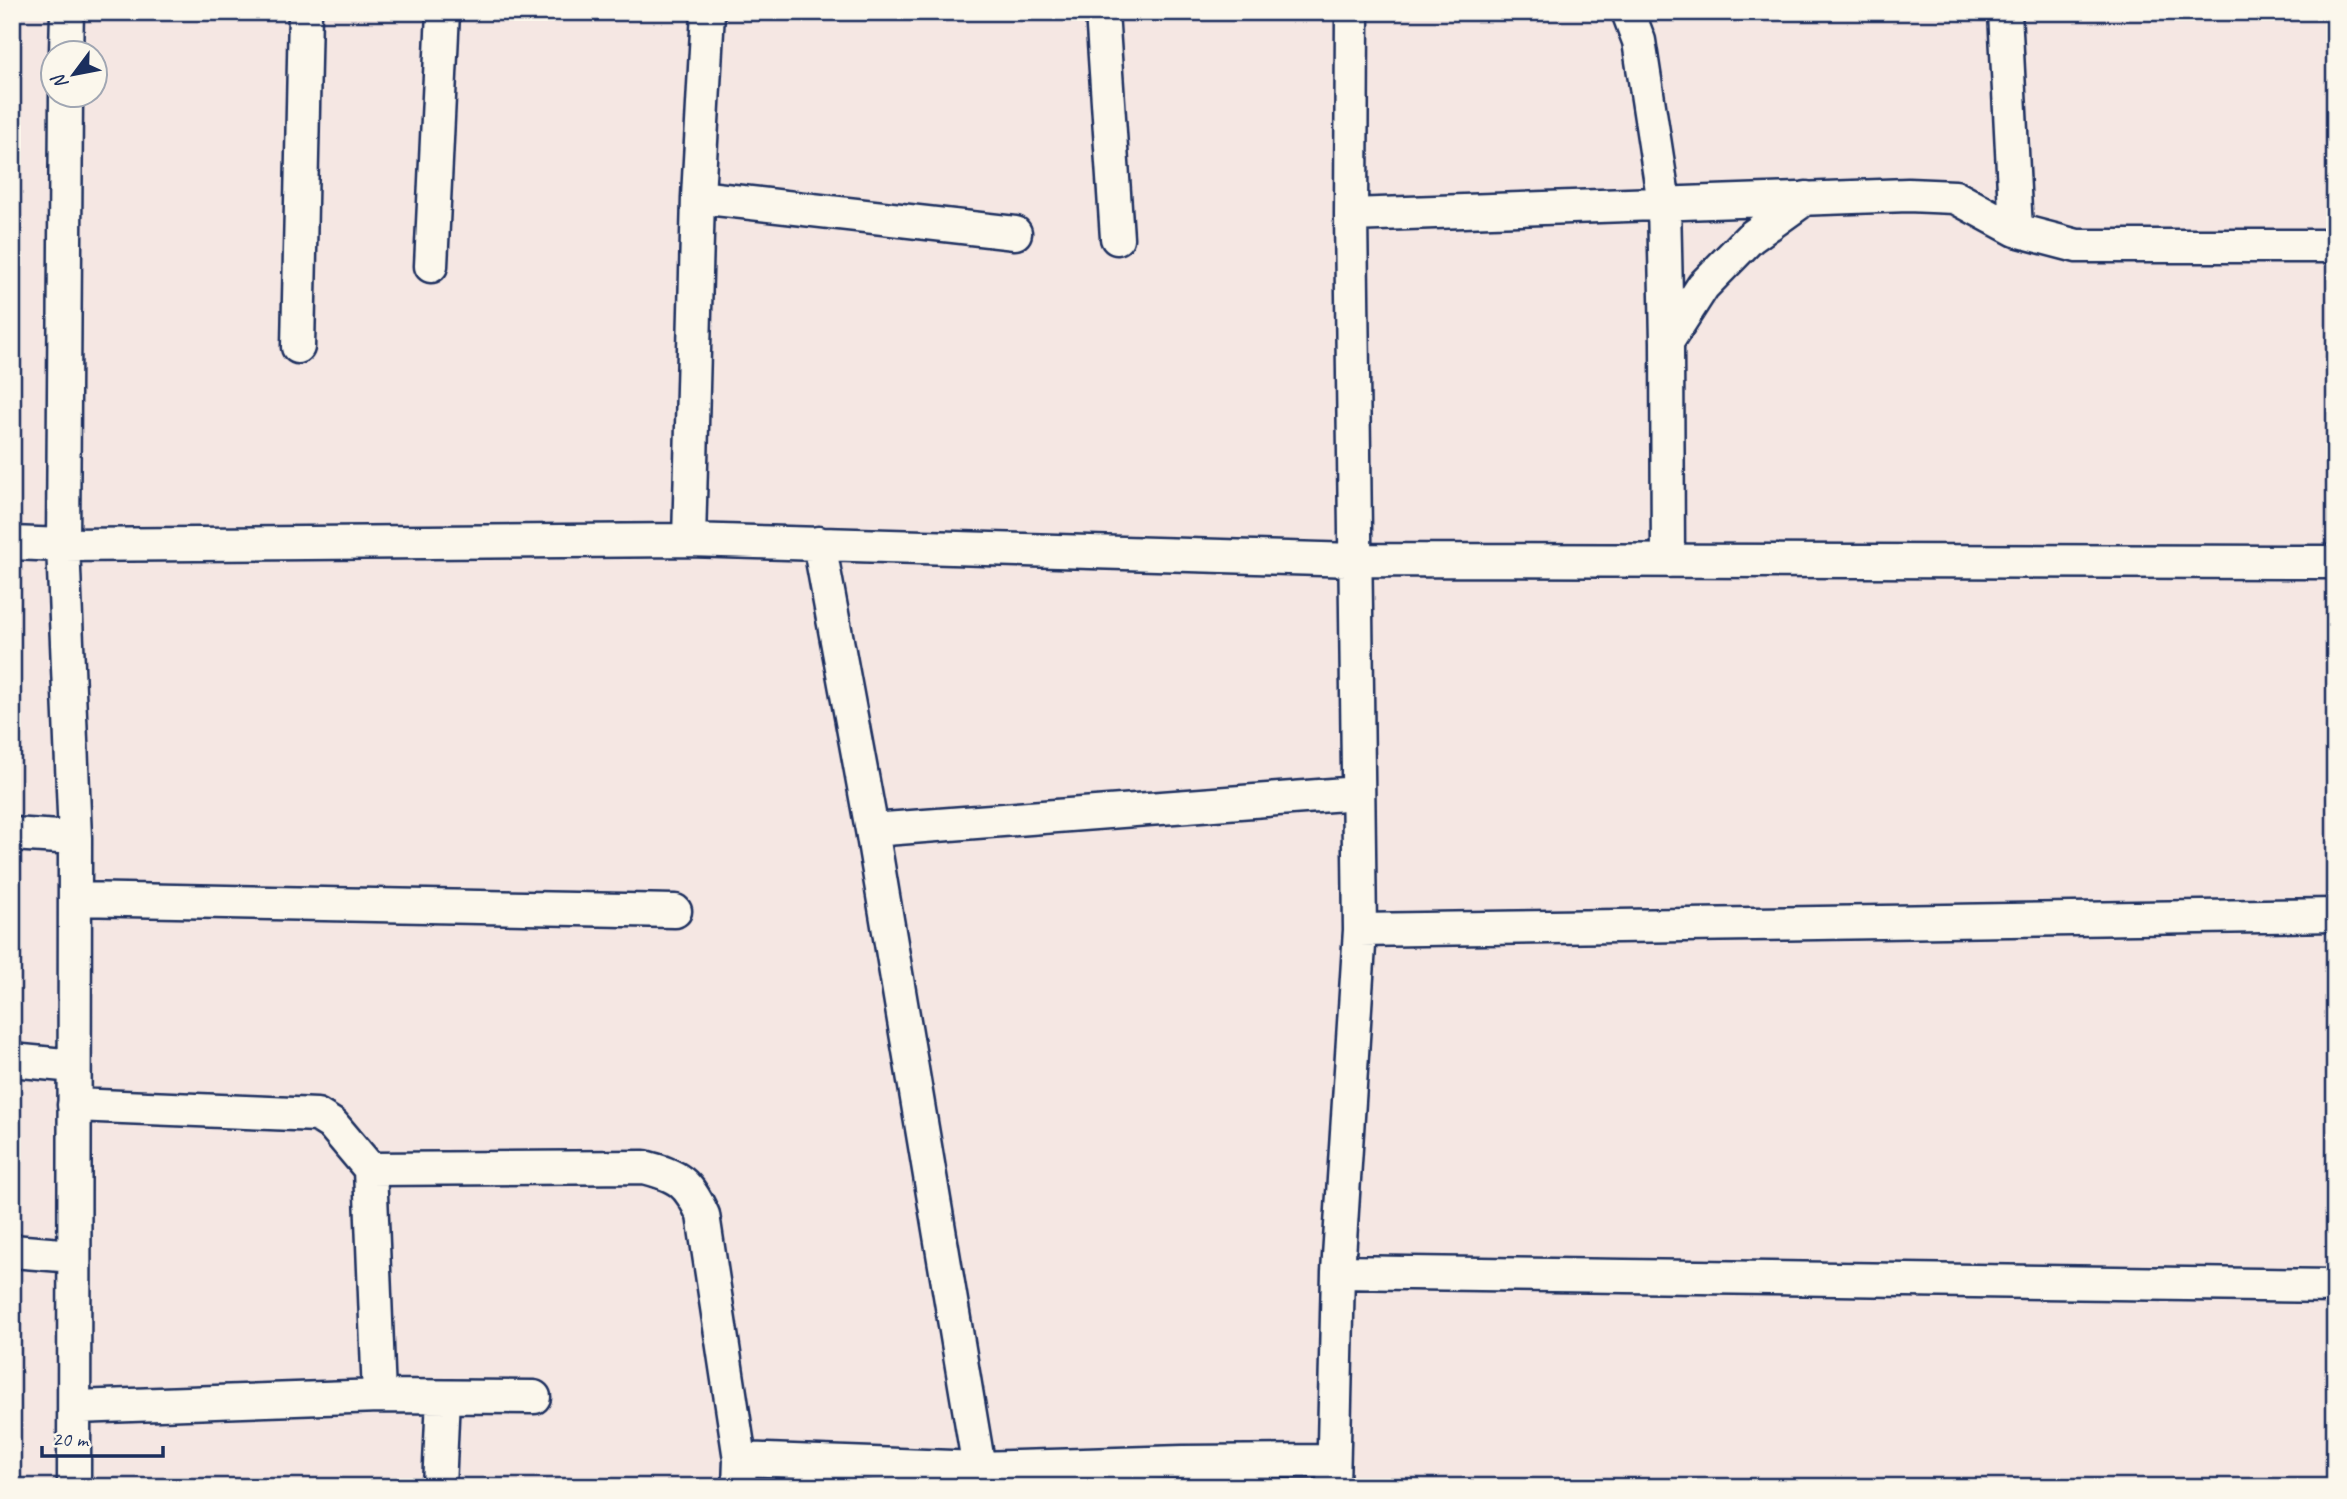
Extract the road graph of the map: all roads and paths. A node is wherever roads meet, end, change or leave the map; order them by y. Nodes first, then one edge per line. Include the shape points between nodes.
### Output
1 (67, 12) edge
2 (305, 12) edge
3 (443, 12) edge
4 (708, 12) edge
5 (1102, 12) edge
6 (1352, 12) edge
7 (1628, 12) edge
8 (2005, 12) edge
9 (66, 38) edge
10 (66, 108) edge
11 (698, 197) junction
12 (1806, 198) junction
13 (1664, 203) junction
14 (1351, 215) junction
15 (2016, 230) junction
16 (1015, 233) dead end
17 (1116, 238) dead end
18 (2335, 246) edge
19 (431, 266) dead end
20 (1667, 342) junction
21 (298, 346) dead end
22 (689, 540) junction
23 (12, 543) edge
24 (819, 543) junction
25 (63, 545) junction
26 (1355, 560) junction
27 (1668, 561) junction
28 (2335, 562) edge
29 (1358, 793) junction
30 (872, 830) junction
31 (12, 834) edge
32 (75, 838) junction
33 (75, 898) junction
34 (675, 911) dead end
35 (2335, 915) edge
36 (1360, 930) junction
37 (12, 1060) edge
38 (74, 1066) junction
39 (75, 1105) junction
40 (370, 1169) junction
41 (12, 1251) edge
42 (74, 1256) junction
43 (1338, 1272) junction
44 (2335, 1286) edge
45 (379, 1396) junction
46 (443, 1397) junction
47 (534, 1397) dead end
48 (76, 1407) junction
49 (979, 1468) junction
50 (739, 1473) edge
51 (1333, 1474) edge
52 (74, 1487) edge
53 (439, 1487) edge

1 - 9 street
2 - 21 street
3 - 19 street
4 - 11 street
5 - 17 street
6 - 14 street
7 - 13 street via 1639,41
8 - 15 street
10 - 25 street
11 - 16 street
11 - 22 street
12 - 13 street
12 - 15 street via 1955,197
12 - 20 street via 1750,238 1703,286
13 - 14 street
13 - 20 street
14 - 26 street
15 - 18 street via 2077,246
20 - 27 street
22 - 24 street
22 - 25 street
23 - 25 street
24 - 26 street
24 - 30 street
25 - 32 street
26 - 27 street
26 - 29 street
27 - 28 street
29 - 30 street
29 - 36 street
30 - 49 street
31 - 32 street
32 - 33 street
33 - 34 street
33 - 38 street
35 - 36 street
36 - 43 street
37 - 38 street
38 - 39 street
39 - 40 street via 317,1115 332,1125
39 - 42 street
40 - 45 street
40 - 50 street via 644,1167 668,1173 691,1190 703,1215
41 - 42 street
42 - 48 street
43 - 44 street
43 - 51 street
45 - 46 street
45 - 48 street
46 - 47 street
46 - 53 street
48 - 52 street
49 - 50 street
49 - 51 street via 1183,1462

